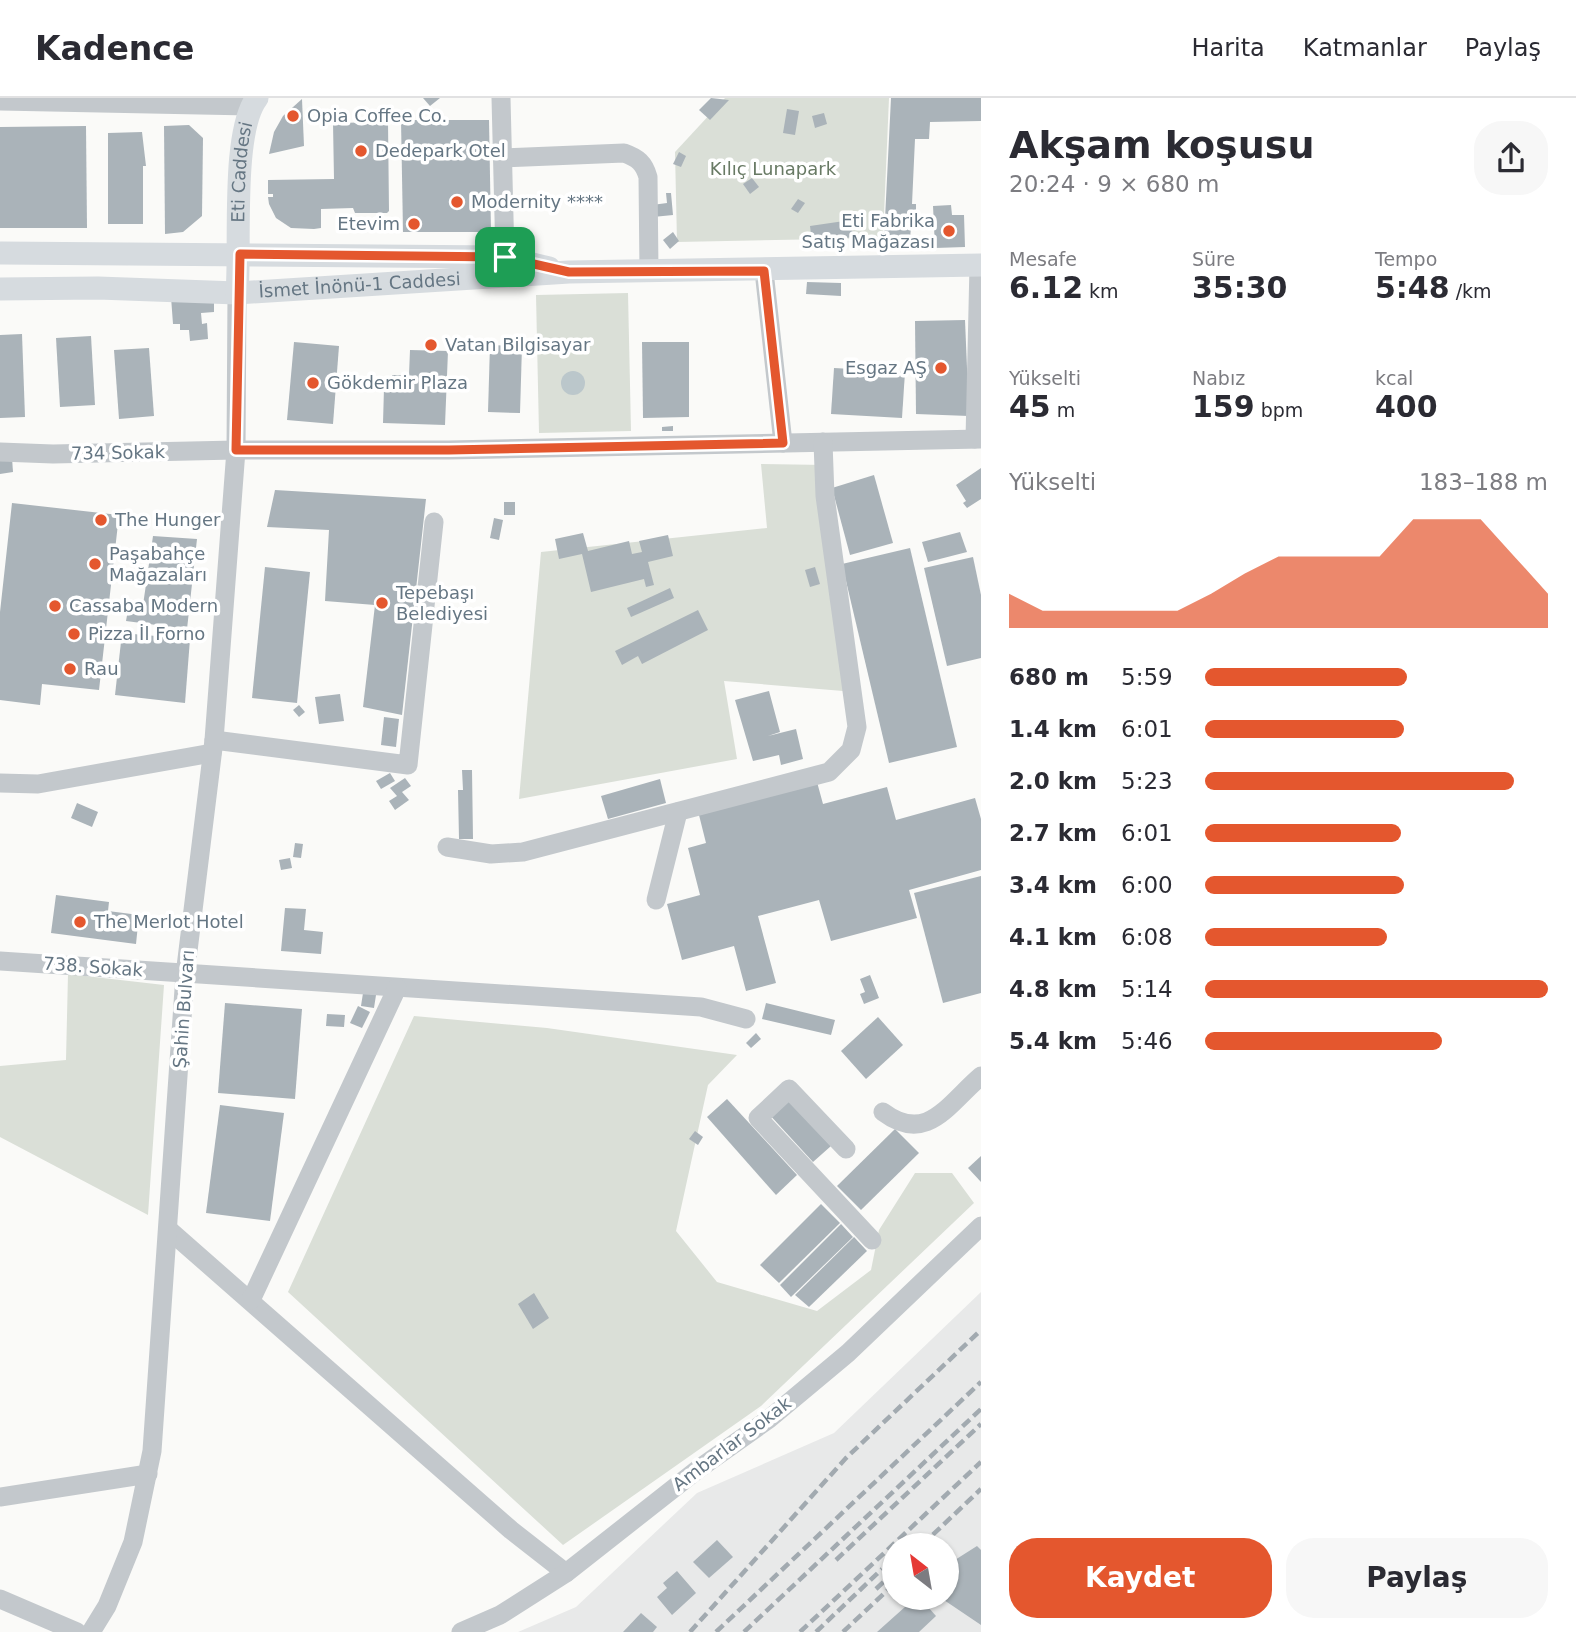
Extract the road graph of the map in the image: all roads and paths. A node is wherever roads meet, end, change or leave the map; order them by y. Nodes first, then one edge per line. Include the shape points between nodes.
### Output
1 (501, 98) edge
2 (0, 101) edge
3 (253, 102) edge
4 (502, 158) junction
5 (0, 253) edge
6 (240, 254) junction
7 (505, 257) junction
8 (980, 265) edge
9 (649, 271) junction
10 (764, 271) junction
11 (569, 272) junction
12 (0, 289) edge
13 (237, 293) junction
14 (978, 439) edge
15 (823, 442) junction
16 (783, 443) junction
17 (236, 450) junction
18 (0, 452) edge
19 (434, 522) dead end
20 (213, 747) junction
21 (0, 783) edge
22 (678, 812) junction
23 (447, 847) dead end
24 (656, 900) dead end
25 (0, 961) edge
26 (185, 975) junction
27 (397, 988) junction
28 (746, 1018) dead end
29 (981, 1076) edge
30 (883, 1112) dead end
31 (846, 1149) dead end
32 (981, 1226) edge
33 (169, 1230) junction
34 (872, 1240) dead end
35 (251, 1300) junction
36 (148, 1474) junction
37 (0, 1497) edge
38 (566, 1573) junction
39 (0, 1599) edge
40 (77, 1632) edge
41 (92, 1632) edge
42 (461, 1632) edge

1 - 4 street
2 - 3 street
3 - 6 main road, Eti Caddesi via 240,182
4 - 7 street
4 - 9 street via 624,153 635,157 648,177
5 - 6 main road, İsmet İnönü-1 Caddesi
6 - 7 main road, İsmet İnönü-1 Caddesi
6 - 13 main road, Eti Caddesi
7 - 11 main road, İsmet İnönü-1 Caddesi
8 - 10 main road
8 - 14 street
9 - 10 main road
9 - 11 main road
10 - 16 street
11 - 13 main road, İsmet İnönü-1 Caddesi
12 - 13 main road, İsmet İnönü-1 Caddesi
13 - 17 street, Şahin Bulvarı
14 - 15 street, 734 Sokak
15 - 16 street, 734 Sokak
15 - 22 street via 825,496 857,727 851,750 829,772
16 - 17 street, 734 Sokak
17 - 18 street, 734 Sokak
17 - 20 street, Şahin Bulvarı
19 - 20 street via 408,765
20 - 21 street via 38,783
20 - 26 street, Şahin Bulvarı
22 - 23 street via 523,852 491,854
22 - 24 street
25 - 26 street, 738. Sokak
26 - 27 street, 738. Sokak
26 - 33 street, Şahin Bulvarı
27 - 28 street, 738. Sokak via 701,1007
27 - 35 street
29 - 30 street via 931,1121 915,1127 898,1123
31 - 34 street via 789,1089 758,1118
32 - 38 street, Ambarlar Sokak via 799,1394
33 - 35 street
33 - 36 street, Şahin Bulvarı
35 - 38 street via 500,1521
36 - 37 street
36 - 41 street, Şahin Bulvarı via 133,1542
38 - 42 street, Ambarlar Sokak via 500,1615
39 - 40 street

